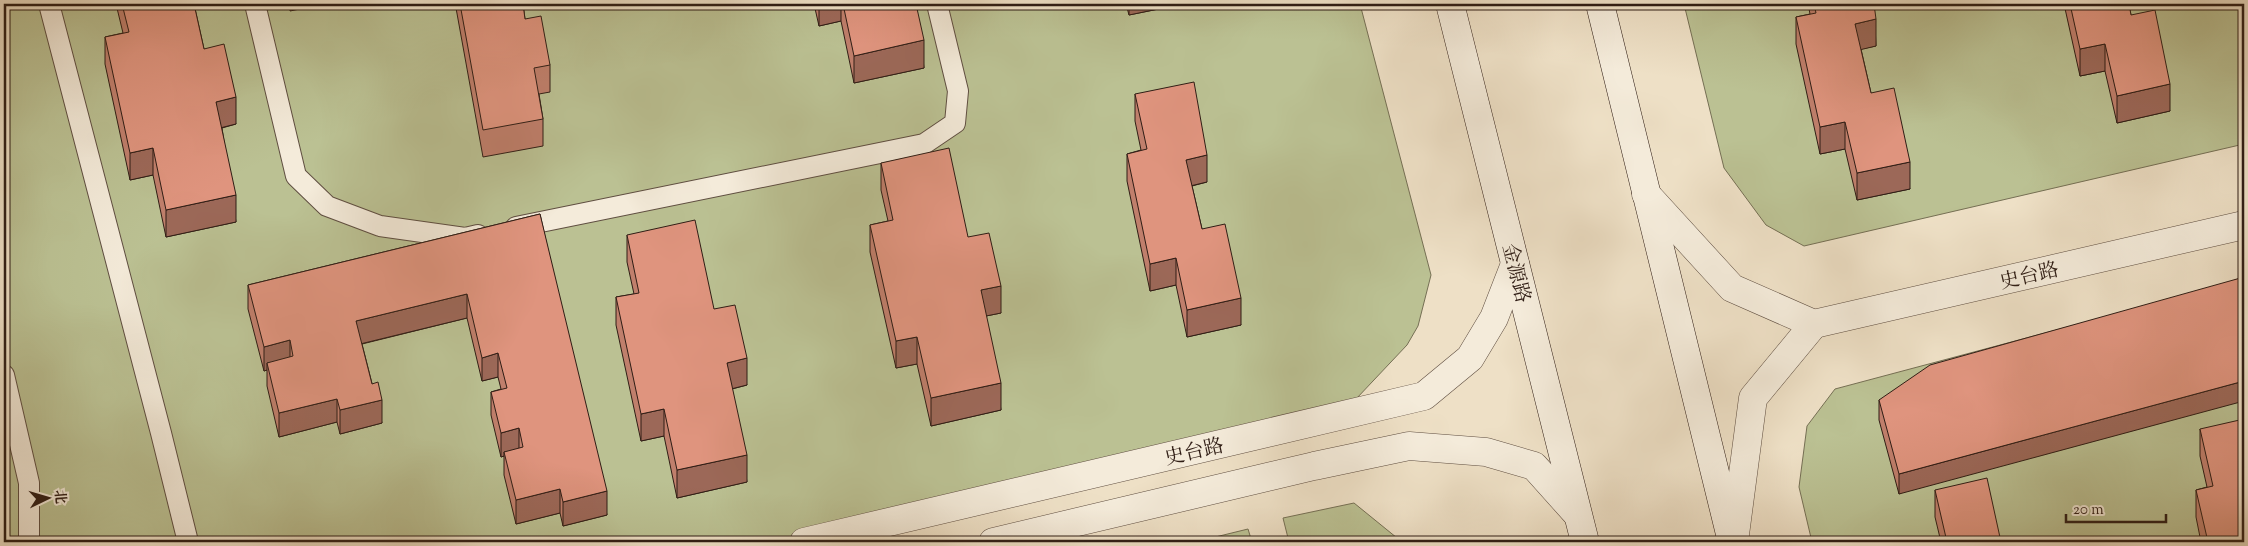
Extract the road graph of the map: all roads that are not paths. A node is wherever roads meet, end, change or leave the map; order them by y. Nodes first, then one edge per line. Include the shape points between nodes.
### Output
1 (49, 4) edge
2 (255, 4) edge
3 (937, 4) edge
4 (1450, 4) edge
5 (1600, 4) edge
6 (1646, 194) junction
7 (2244, 226) edge
8 (1515, 264) junction
9 (1814, 324) junction
10 (4, 375) edge
11 (1578, 514) junction
12 (29, 542) edge
13 (188, 542) edge
14 (804, 542) edge
15 (993, 542) edge
16 (1585, 542) edge
17 (1733, 542) edge

1 - 13 lane
2 - 3 lane via 296,176 328,206 380,226 465,238 924,144 955,123 956,115 958,91
4 - 8 street, 金源路
5 - 6 street
6 - 9 street via 1732,288
6 - 17 street
7 - 9 street, 史台路
8 - 11 street, 金源路
8 - 14 street, 史台路 via 1494,318 1470,358 1424,396
9 - 17 street via 1753,398
10 - 12 lane via 28,483
11 - 15 street, 史台路 via 1534,466 1486,452 1409,446
11 - 16 street, 金源路

